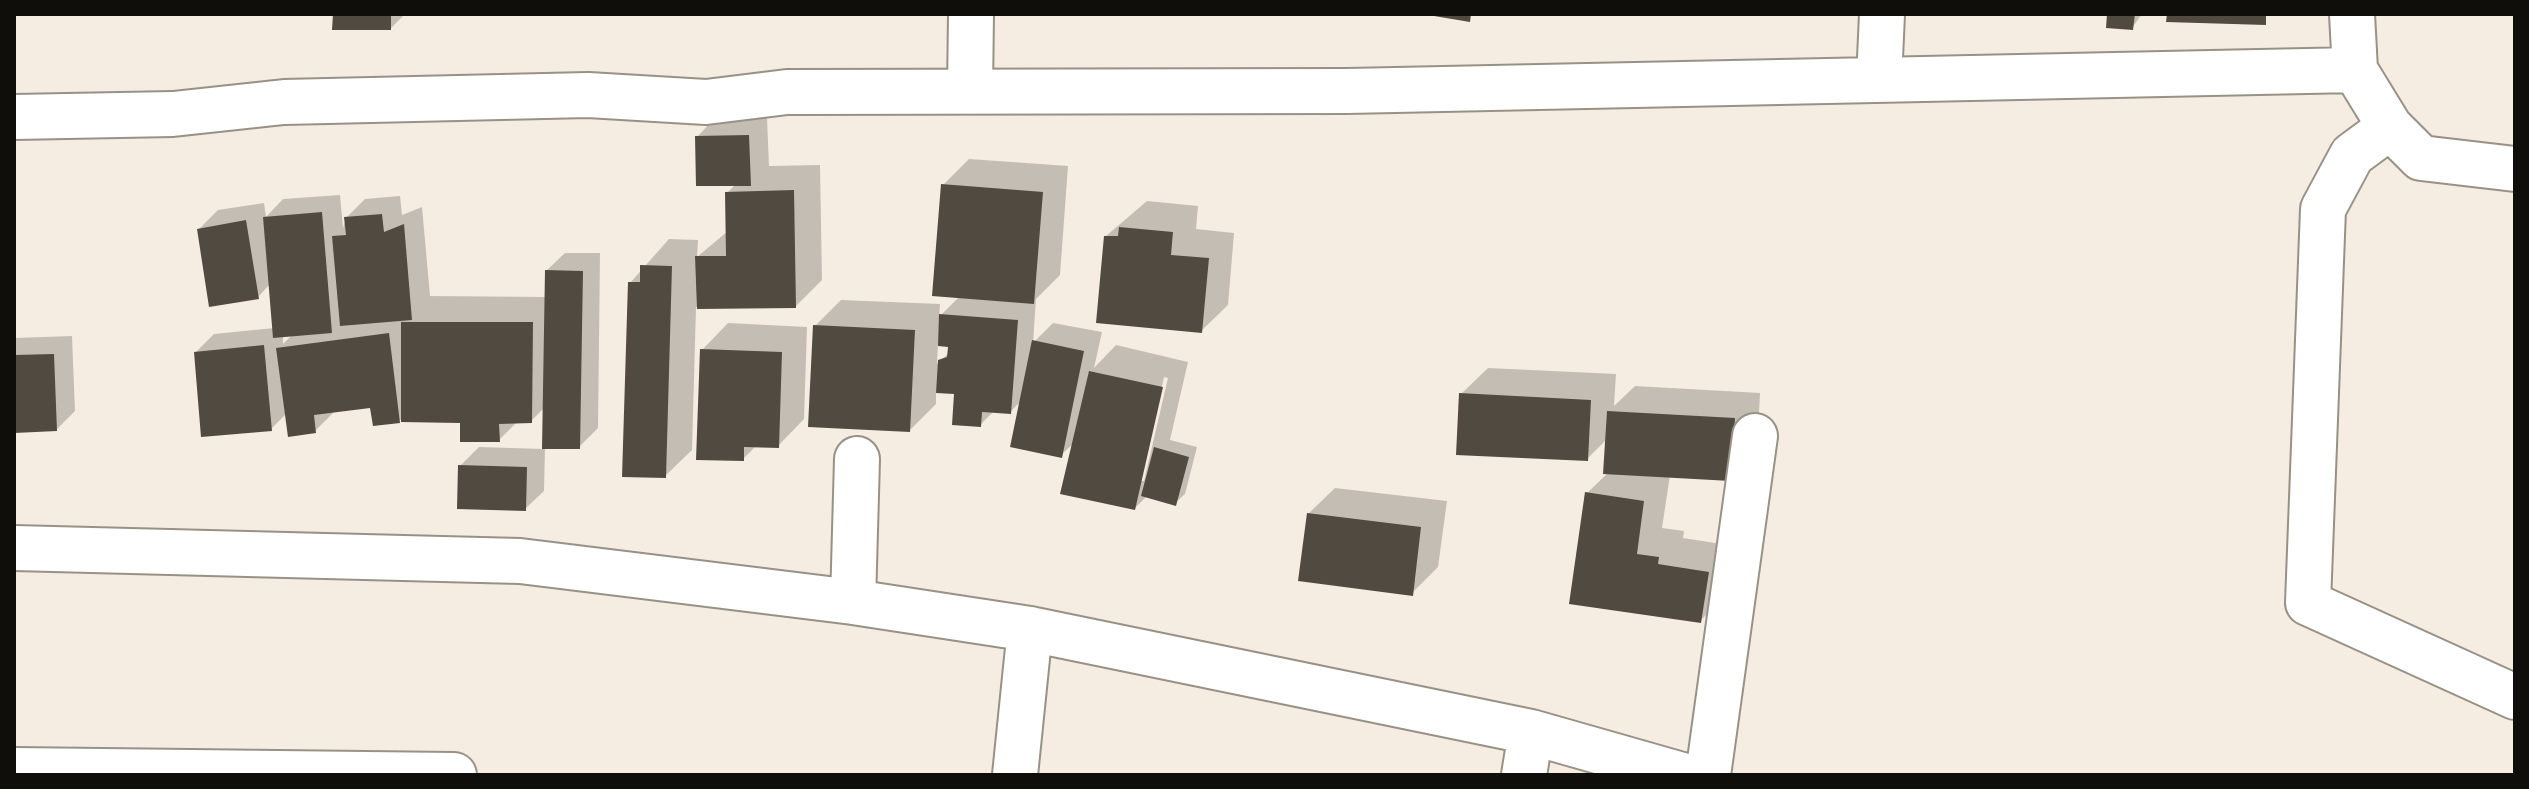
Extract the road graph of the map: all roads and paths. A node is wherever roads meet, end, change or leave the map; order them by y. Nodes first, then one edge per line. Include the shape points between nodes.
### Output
1 (971, 14) edge
2 (1882, 14) edge
3 (2352, 14) edge
4 (2355, 70) junction
5 (1879, 80) junction
6 (970, 91) junction
7 (14, 117) edge
8 (2390, 127) junction
9 (2515, 169) edge
10 (1755, 436) dead end
11 (857, 459) dead end
12 (14, 548) edge
13 (853, 602) junction
14 (1030, 629) junction
15 (2515, 697) edge
16 (1531, 732) junction
17 (14, 770) edge
18 (454, 775) edge
19 (1015, 775) edge
20 (1524, 775) edge
21 (1682, 775) edge
22 (1708, 775) edge

1 - 6 street
2 - 5 street
3 - 4 street
4 - 5 street
4 - 8 street
5 - 6 street via 1347,91
6 - 7 street via 787,92 706,102 588,95 284,102 173,114
8 - 9 street via 2421,158
8 - 15 street via 2352,155 2323,209 2308,603
10 - 22 street
11 - 13 street
12 - 13 street via 520,561
13 - 14 street
14 - 16 street
14 - 19 street
16 - 20 street
16 - 21 street
17 - 18 street

